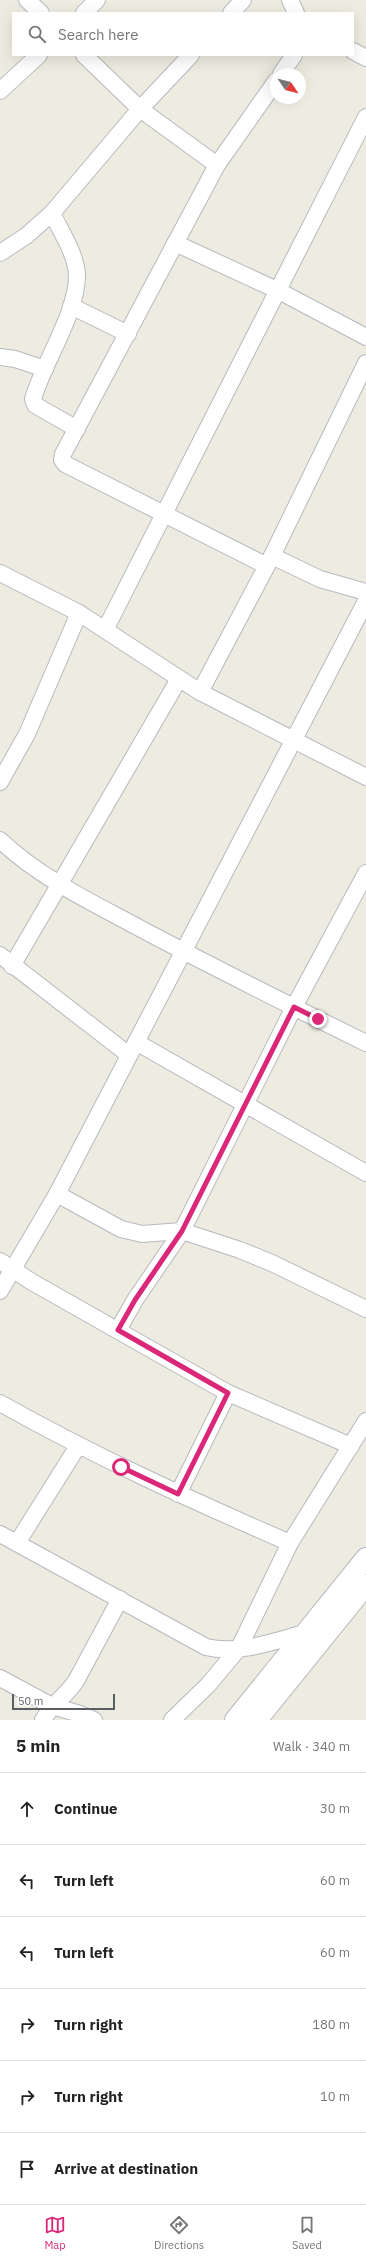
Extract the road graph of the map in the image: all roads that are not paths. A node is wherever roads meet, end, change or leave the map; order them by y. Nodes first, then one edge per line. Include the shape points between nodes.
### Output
1 (27, 0) edge
2 (97, 0) edge
3 (243, 0) edge
4 (290, 0) edge
5 (40, 12) edge
6 (85, 12) edge
7 (232, 12) edge
8 (296, 12) edge
9 (354, 52) edge
10 (38, 56) edge
11 (85, 56) edge
12 (190, 56) edge
13 (293, 56) edge
14 (366, 58) edge
15 (285, 68) edge
16 (270, 90) edge
17 (0, 91) edge
18 (140, 109) junction
19 (366, 117) edge
20 (217, 165) junction
21 (52, 213) junction
22 (175, 243) junction
23 (0, 254) edge
24 (279, 291) junction
25 (71, 306) junction
26 (128, 334) junction
27 (366, 336) edge
28 (0, 357) edge
29 (366, 363) edge
30 (45, 369) junction
31 (77, 429) junction
32 (162, 514) junction
33 (268, 560) junction
34 (0, 573) edge
35 (366, 592) edge
36 (366, 601) edge
37 (79, 613) junction
38 (105, 630) junction
39 (179, 679) junction
40 (200, 692) junction
41 (296, 739) junction
42 (366, 777) edge
43 (0, 782) edge
44 (0, 840) edge
45 (366, 873) edge
46 (59, 885) junction
47 (184, 952) junction
48 (0, 955) edge
49 (12, 966) junction
50 (294, 1007) junction
51 (366, 1043) edge
52 (132, 1049) junction
53 (244, 1104) junction
54 (366, 1173) edge
55 (57, 1194) junction
56 (182, 1231) junction
57 (0, 1261) edge
58 (14, 1269) junction
59 (0, 1292) edge
60 (366, 1309) edge
61 (118, 1330) junction
62 (228, 1393) junction
63 (0, 1403) edge
64 (366, 1421) edge
65 (78, 1446) junction
66 (351, 1446) junction
67 (178, 1494) junction
68 (0, 1534) edge
69 (16, 1543) junction
70 (290, 1543) junction
71 (366, 1558) edge
72 (366, 1586) edge
73 (120, 1599) junction
74 (305, 1633) junction
75 (239, 1648) junction
76 (0, 1678) edge
77 (52, 1706) junction
78 (43, 1720) edge
79 (94, 1720) edge
80 (172, 1720) edge
81 (234, 1720) edge
82 (257, 1720) edge

1 - 5 street
2 - 6 street
3 - 7 street
4 - 8 street
9 - 14 street
10 - 17 street
11 - 18 street
12 - 18 street
13 - 15 street
16 - 20 street
18 - 20 street
18 - 21 street
19 - 24 street
20 - 22 street
21 - 23 street via 31,233
21 - 25 street via 74,262 77,276
22 - 24 street
22 - 26 street
24 - 27 street
24 - 32 street
25 - 26 street
25 - 30 street
26 - 31 street
28 - 30 street
29 - 33 street
30 - 31 street via 33,399 35,405
31 - 32 street via 63,454 62,460 65,464
32 - 33 street
32 - 38 street
33 - 35 street
33 - 40 street
34 - 37 street
36 - 41 street
37 - 38 street
37 - 43 street via 27,734
38 - 39 street
39 - 40 street
39 - 46 street
40 - 41 street
41 - 42 street
41 - 47 street
44 - 46 street via 14,854
45 - 50 street
46 - 47 street
46 - 49 street
47 - 50 street
47 - 52 street
48 - 49 street
49 - 52 street
50 - 51 street
50 - 53 street
52 - 53 street
52 - 55 street
53 - 54 street
53 - 56 street
55 - 56 street via 121,1229 142,1234
55 - 58 street
56 - 60 street via 274,1264
56 - 61 street via 135,1300
57 - 58 street
58 - 59 street
58 - 61 street via 32,1282
61 - 62 street
62 - 66 street
62 - 67 street
63 - 65 street
64 - 66 street
65 - 67 street
65 - 69 street
66 - 70 street
67 - 70 street
68 - 69 street
69 - 73 street
70 - 75 street
71 - 74 street
72 - 82 street
73 - 75 street via 206,1647
73 - 77 street via 76,1681 69,1692
74 - 75 street via 253,1647
74 - 81 street
75 - 80 street
76 - 77 street
77 - 78 street
77 - 79 street

